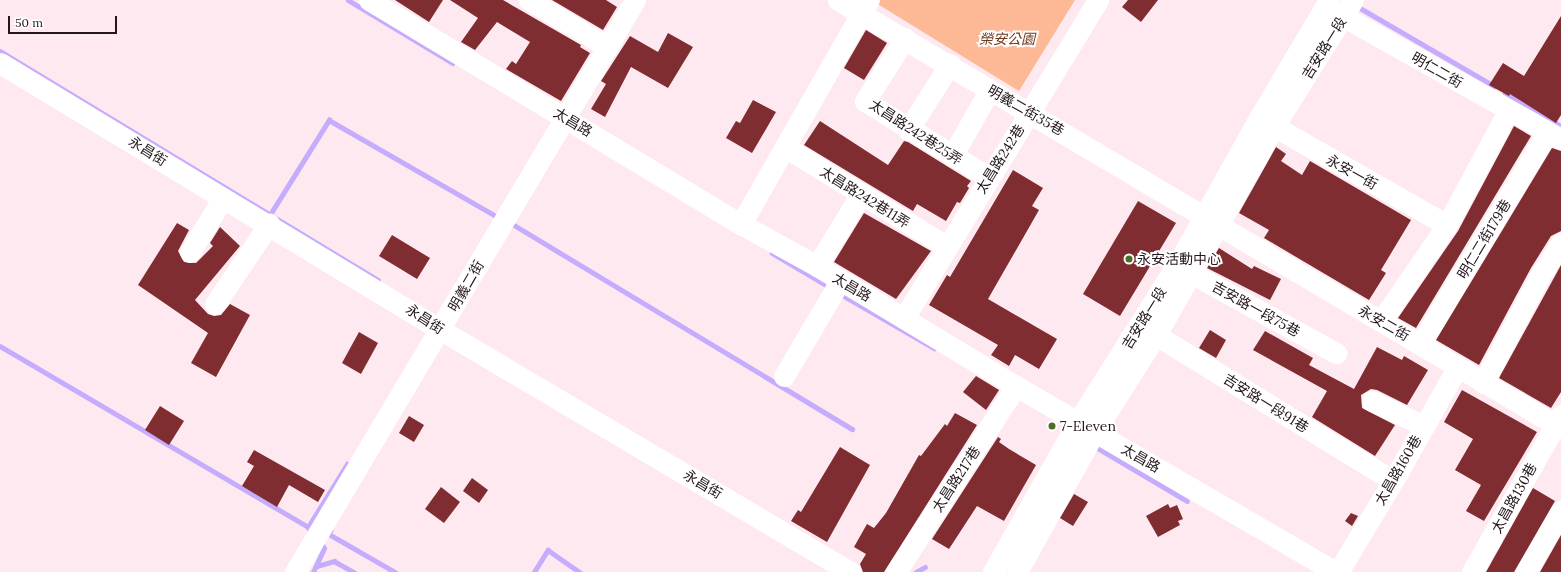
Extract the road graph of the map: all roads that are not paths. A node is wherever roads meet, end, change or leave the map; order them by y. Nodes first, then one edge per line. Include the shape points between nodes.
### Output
1 (529, 0) edge
2 (838, 0) edge
3 (1098, 0) edge
4 (631, 1) edge
5 (379, 2) edge
6 (1323, 2) edge
7 (864, 7) edge
8 (1349, 8) edge
9 (905, 38) junction
10 (608, 47) junction
11 (0, 63) edge
12 (950, 64) junction
13 (990, 89) junction
14 (1029, 111) junction
15 (1508, 111) junction
16 (564, 116) junction
17 (1266, 123) junction
18 (908, 130) junction
19 (1557, 138) edge
20 (785, 147) junction
21 (952, 156) junction
22 (988, 177) junction
23 (861, 194) junction
24 (223, 198) junction
25 (1212, 222) junction
26 (741, 224) junction
27 (273, 226) junction
28 (1447, 226) junction
29 (1561, 243) edge
30 (946, 246) junction
31 (190, 252) dead end
32 (817, 266) junction
33 (1185, 268) junction
34 (840, 281) junction
35 (224, 303) dead end
36 (904, 318) junction
37 (1381, 321) junction
38 (1149, 328) junction
39 (441, 330) junction
40 (1420, 344) junction
41 (1336, 353) dead end
42 (1457, 368) junction
43 (784, 376) dead end
44 (1483, 383) junction
45 (1016, 386) junction
46 (1372, 401) dead end
47 (1559, 422) edge
48 (1087, 426) junction
49 (1424, 426) junction
50 (1393, 481) junction
51 (1561, 511) edge
52 (296, 572) edge
53 (852, 572) edge
54 (896, 572) edge
55 (993, 572) edge
56 (1017, 572) edge
57 (1336, 572) edge
58 (1472, 572) edge
59 (1526, 572) edge

1 - 10 street
2 - 7 street, 明義二街35巷
3 - 14 street, 太昌路242巷
4 - 10 street, 明義二街
5 - 16 street, 太昌路
6 - 8 street, 明仁二街
6 - 17 street, 吉安路一段
7 - 9 street, 明義二街35巷
7 - 20 street
8 - 15 street, 明仁二街
8 - 17 street, 吉安路一段
9 - 12 street, 明義二街35巷
9 - 18 street, 太昌路242巷25弄 via 865,102
10 - 16 street, 明義二街
11 - 24 street, 永昌街
12 - 13 street, 明義二街35巷
12 - 18 street
13 - 14 street, 明義二街35巷
13 - 21 street
14 - 22 street, 太昌路242巷
14 - 25 street, 明義二街35巷
15 - 19 street, 明仁二街
15 - 28 street
16 - 26 street, 太昌路
16 - 39 street, 明義二街
17 - 25 street, 吉安路一段
17 - 28 street, 永安一街
18 - 21 street, 太昌路242巷25弄
19 - 40 street, 明仁二街179巷
20 - 23 street, 太昌路242巷11弄
20 - 26 street
21 - 22 street, 太昌路242巷25弄
22 - 30 street, 太昌路242巷
23 - 30 street, 太昌路242巷11弄
23 - 32 street
24 - 27 street, 永昌街
24 - 31 street
25 - 33 street, 吉安路一段
25 - 37 street, 永安二街
26 - 32 street, 太昌路
27 - 35 street
27 - 39 street, 永昌街
28 - 37 street
29 - 44 street via 1541,274
30 - 36 street, 太昌路242巷
32 - 34 street, 太昌路
33 - 38 street, 吉安路一段
33 - 41 street, 吉安路一段75巷
34 - 36 street, 太昌路
34 - 43 street
36 - 45 street, 太昌路
37 - 40 street, 永安二街
38 - 48 street, 吉安路一段
38 - 50 street, 吉安路一段91巷
39 - 52 street, 明義二街
39 - 53 street, 永昌街
40 - 42 street, 永安二街
42 - 44 street, 永安二街
42 - 49 street, 太昌路160巷
44 - 47 street, 永安二街
45 - 48 street, 太昌路
45 - 54 street, 太昌路217巷
46 - 49 street
47 - 58 street, 太昌路130巷
48 - 55 street, 吉安路一段
48 - 56 street, 吉安路一段
48 - 57 street, 太昌路
49 - 50 street, 太昌路160巷
50 - 57 street, 太昌路160巷
51 - 59 street

